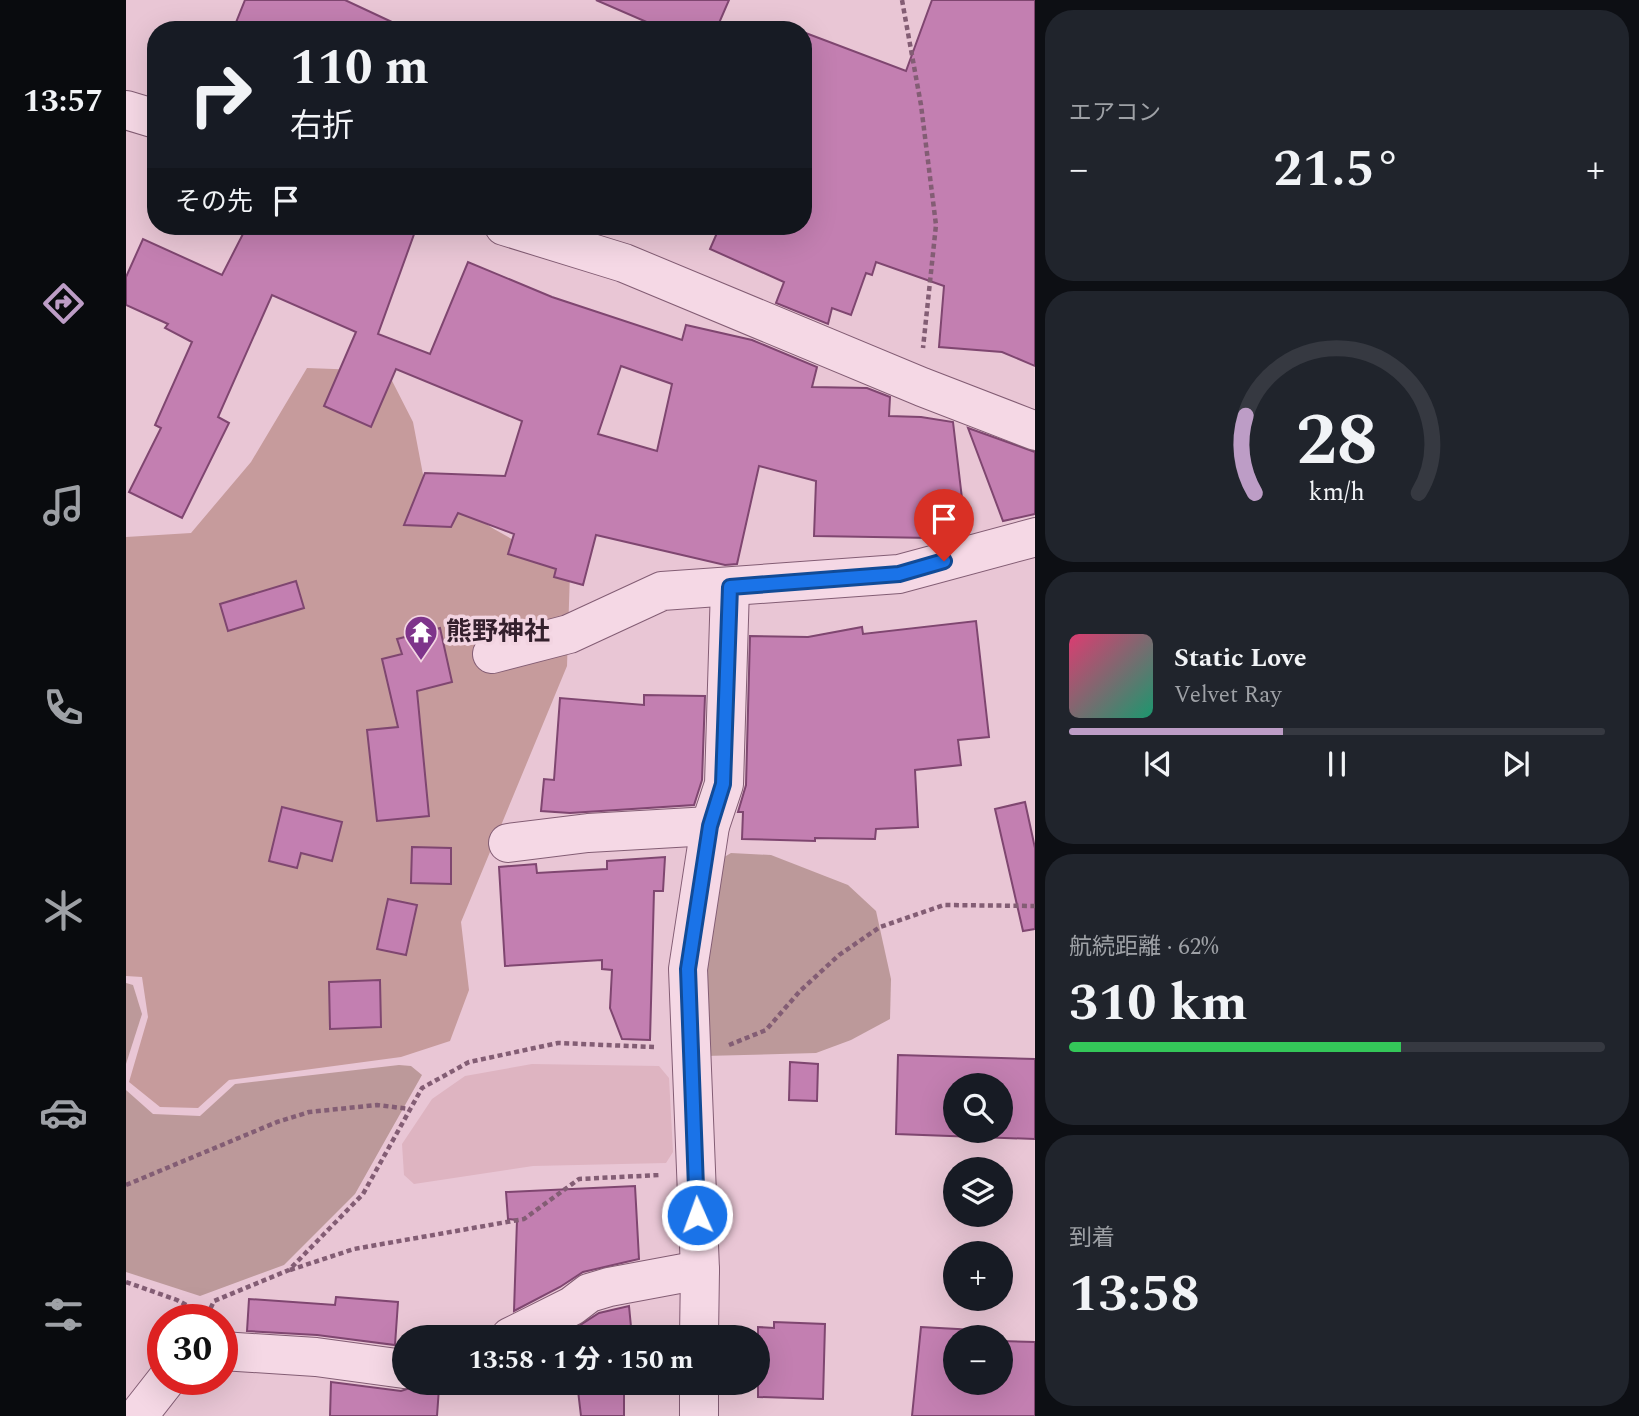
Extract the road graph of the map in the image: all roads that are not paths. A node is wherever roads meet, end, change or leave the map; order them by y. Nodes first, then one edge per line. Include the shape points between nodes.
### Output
1 (126, 110) edge
2 (147, 116) edge
3 (533, 235) edge
4 (1035, 431) edge
5 (1035, 537) edge
6 (730, 587) junction
7 (492, 654) dead end
8 (710, 826) junction
9 (508, 843) dead end
10 (700, 1270) junction
11 (534, 1325) edge
12 (699, 1325) edge
13 (238, 1352) edge
14 (392, 1367) edge
15 (154, 1395) edge
16 (699, 1395) edge
17 (138, 1416) edge
18 (699, 1416) edge

1 - 2 street
3 - 4 street via 624,263
5 - 6 street via 899,574
6 - 7 street via 662,591 569,634
6 - 8 street via 723,784
8 - 9 street
8 - 10 street via 688,969
10 - 11 street via 589,1293
10 - 12 street
13 - 14 street
15 - 17 street
16 - 18 street

